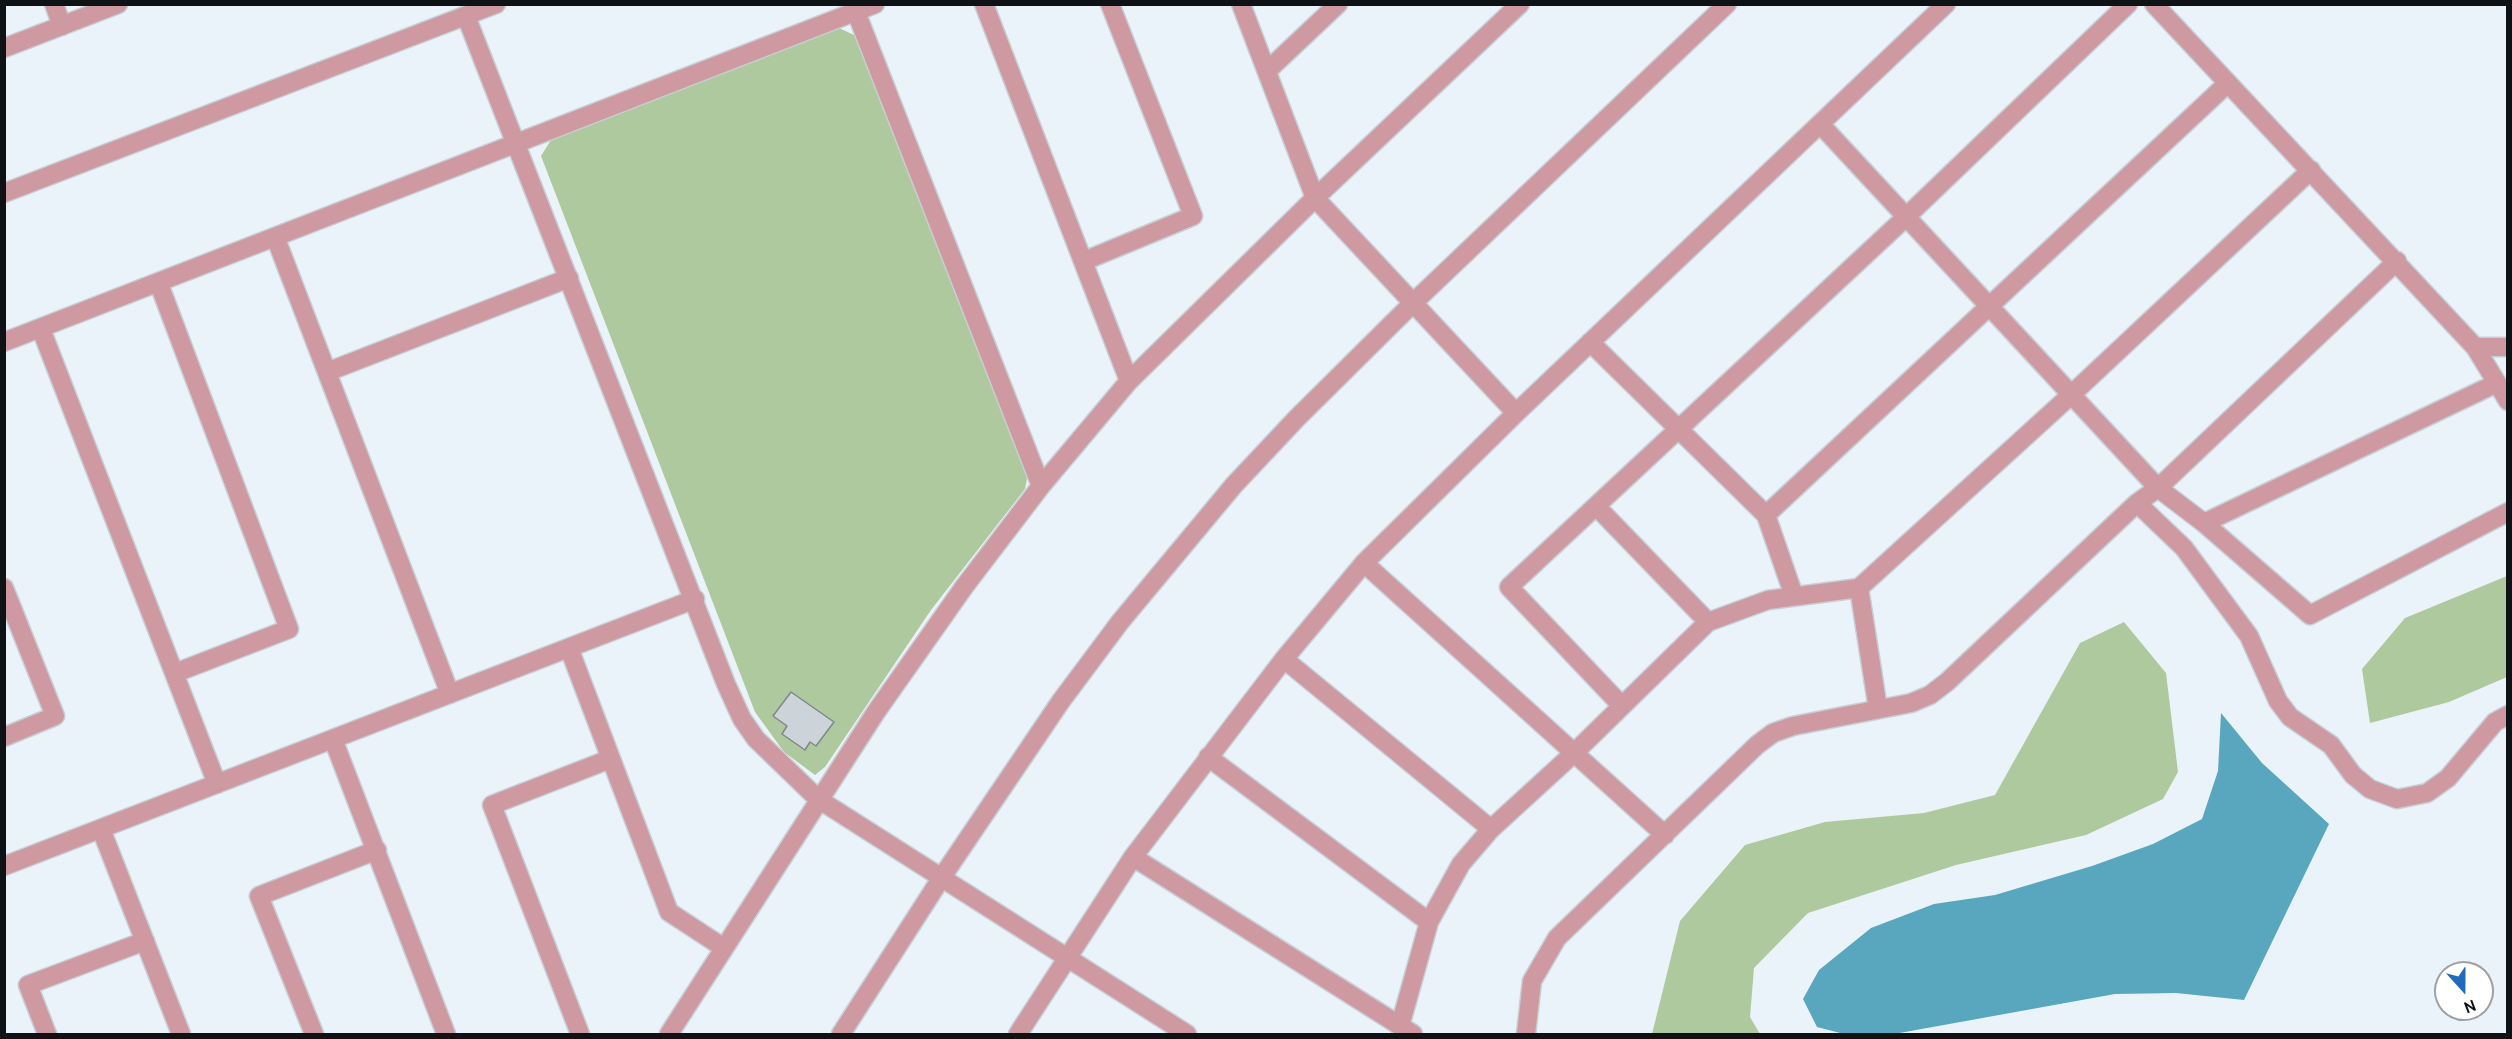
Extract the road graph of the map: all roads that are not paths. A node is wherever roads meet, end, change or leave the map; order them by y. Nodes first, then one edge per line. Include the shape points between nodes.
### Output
1 (54, 4) edge
2 (118, 4) edge
3 (496, 4) edge
4 (875, 4) edge
5 (984, 4) edge
6 (1110, 4) edge
7 (1241, 4) edge
8 (1338, 4) edge
9 (1520, 4) edge
10 (1727, 4) edge
11 (1946, 4) edge
12 (2128, 4) edge
13 (2154, 4) edge
14 (464, 10) edge
15 (856, 12) junction
16 (62, 26) junction
17 (4, 48) edge
18 (1267, 70) junction
19 (2228, 83) junction
20 (1821, 125) junction
21 (515, 143) junction
22 (2311, 170) junction
23 (4, 193) edge
24 (1315, 198) junction
25 (1906, 217) junction
26 (276, 239) junction
27 (1084, 261) junction
28 (2397, 261) junction
29 (569, 278) junction
30 (159, 284) junction
31 (1413, 303) junction
32 (1989, 306) junction
33 (41, 329) junction
34 (4, 342) edge
35 (1590, 342) junction
36 (2475, 347) junction
37 (2508, 347) edge
38 (327, 372) junction
39 (1129, 381) junction
40 (2497, 383) junction
41 (2072, 394) junction
42 (2508, 400) edge
43 (1516, 413) junction
44 (1679, 429) junction
45 (1041, 486) junction
46 (2158, 488) junction
47 (2137, 503) junction
48 (1596, 506) junction
49 (2508, 512) edge
50 (1766, 515) junction
51 (2204, 523) junction
52 (1364, 563) junction
53 (4, 588) edge
54 (1859, 588) junction
55 (1794, 596) junction
56 (695, 599) junction
57 (1708, 622) junction
58 (569, 648) junction
59 (1284, 658) junction
60 (175, 673) junction
61 (450, 694) junction
62 (1622, 706) junction
63 (1878, 709) junction
64 (2508, 715) edge
65 (4, 737) edge
66 (333, 739) junction
67 (1573, 754) junction
68 (1208, 757) junction
69 (610, 759) junction
70 (217, 784) junction
71 (818, 799) junction
72 (101, 829) junction
73 (1491, 829) junction
74 (1665, 835) junction
75 (377, 850) junction
76 (1134, 857) junction
77 (4, 866) edge
78 (942, 877) junction
79 (1429, 922) junction
80 (145, 941) junction
81 (724, 948) junction
82 (1068, 959) junction
83 (1406, 1030) edge
84 (47, 1035) edge
85 (181, 1035) edge
86 (314, 1035) edge
87 (446, 1035) edge
88 (580, 1035) edge
89 (669, 1035) edge
90 (841, 1035) edge
91 (1018, 1035) edge
92 (1188, 1035) edge
93 (1526, 1035) edge

1 - 16 street
2 - 16 street
3 - 14 street
4 - 15 street
5 - 27 street
6 - 27 street via 1192,216
7 - 18 street
8 - 18 street
9 - 24 street
10 - 31 street
11 - 20 street
12 - 25 street
13 - 19 street
14 - 21 street
14 - 23 street
15 - 21 street
15 - 45 street
16 - 17 street
18 - 24 street
19 - 22 street
19 - 32 street
20 - 25 street
20 - 35 street
21 - 26 street
21 - 29 street
22 - 28 street
22 - 41 street
24 - 31 street
24 - 39 street
25 - 32 street
25 - 44 street
26 - 30 street
26 - 38 street
27 - 39 street
28 - 36 street
28 - 46 street
29 - 38 street
29 - 56 street
30 - 33 street
30 - 60 street via 289,629
31 - 43 street
31 - 78 street via 1234,485 1120,622 1061,701
32 - 41 street
32 - 50 street
33 - 34 street
33 - 60 street
35 - 43 street
35 - 44 street
36 - 37 street
36 - 40 street
38 - 61 street
39 - 45 street
40 - 42 street
40 - 51 street
41 - 46 street
41 - 54 street
43 - 52 street
44 - 48 street
44 - 50 street
45 - 71 street via 964,587
46 - 47 street
46 - 51 street
47 - 63 street via 1947,682 1911,703
47 - 64 street via 2184,548 2249,636 2278,701 2290,717 2331,745 2353,775 2370,789 2397,799 2427,793 2448,777 2495,722
48 - 57 street
48 - 62 street via 1509,587
49 - 51 street via 2310,615
50 - 55 street
52 - 59 street
52 - 67 street
53 - 65 street via 55,716
54 - 55 street
54 - 63 street
55 - 57 street via 1768,600
56 - 58 street
56 - 71 street via 742,719 756,739
57 - 62 street
58 - 61 street
58 - 69 street
59 - 68 street
59 - 73 street
60 - 70 street
61 - 66 street
62 - 67 street
63 - 74 street via 1773,733
66 - 70 street
66 - 75 street
67 - 73 street
67 - 74 street
68 - 76 street
68 - 79 street
69 - 81 street via 669,912
69 - 88 street via 492,805
70 - 72 street
71 - 78 street
71 - 81 street
72 - 77 street
72 - 80 street
73 - 79 street via 1461,864
74 - 93 street via 1557,938 1532,981
75 - 86 street via 259,896
75 - 87 street
76 - 82 street
76 - 83 street
78 - 82 street
78 - 90 street
79 - 83 street
80 - 84 street via 28,985
80 - 85 street
81 - 89 street
82 - 91 street
82 - 92 street

